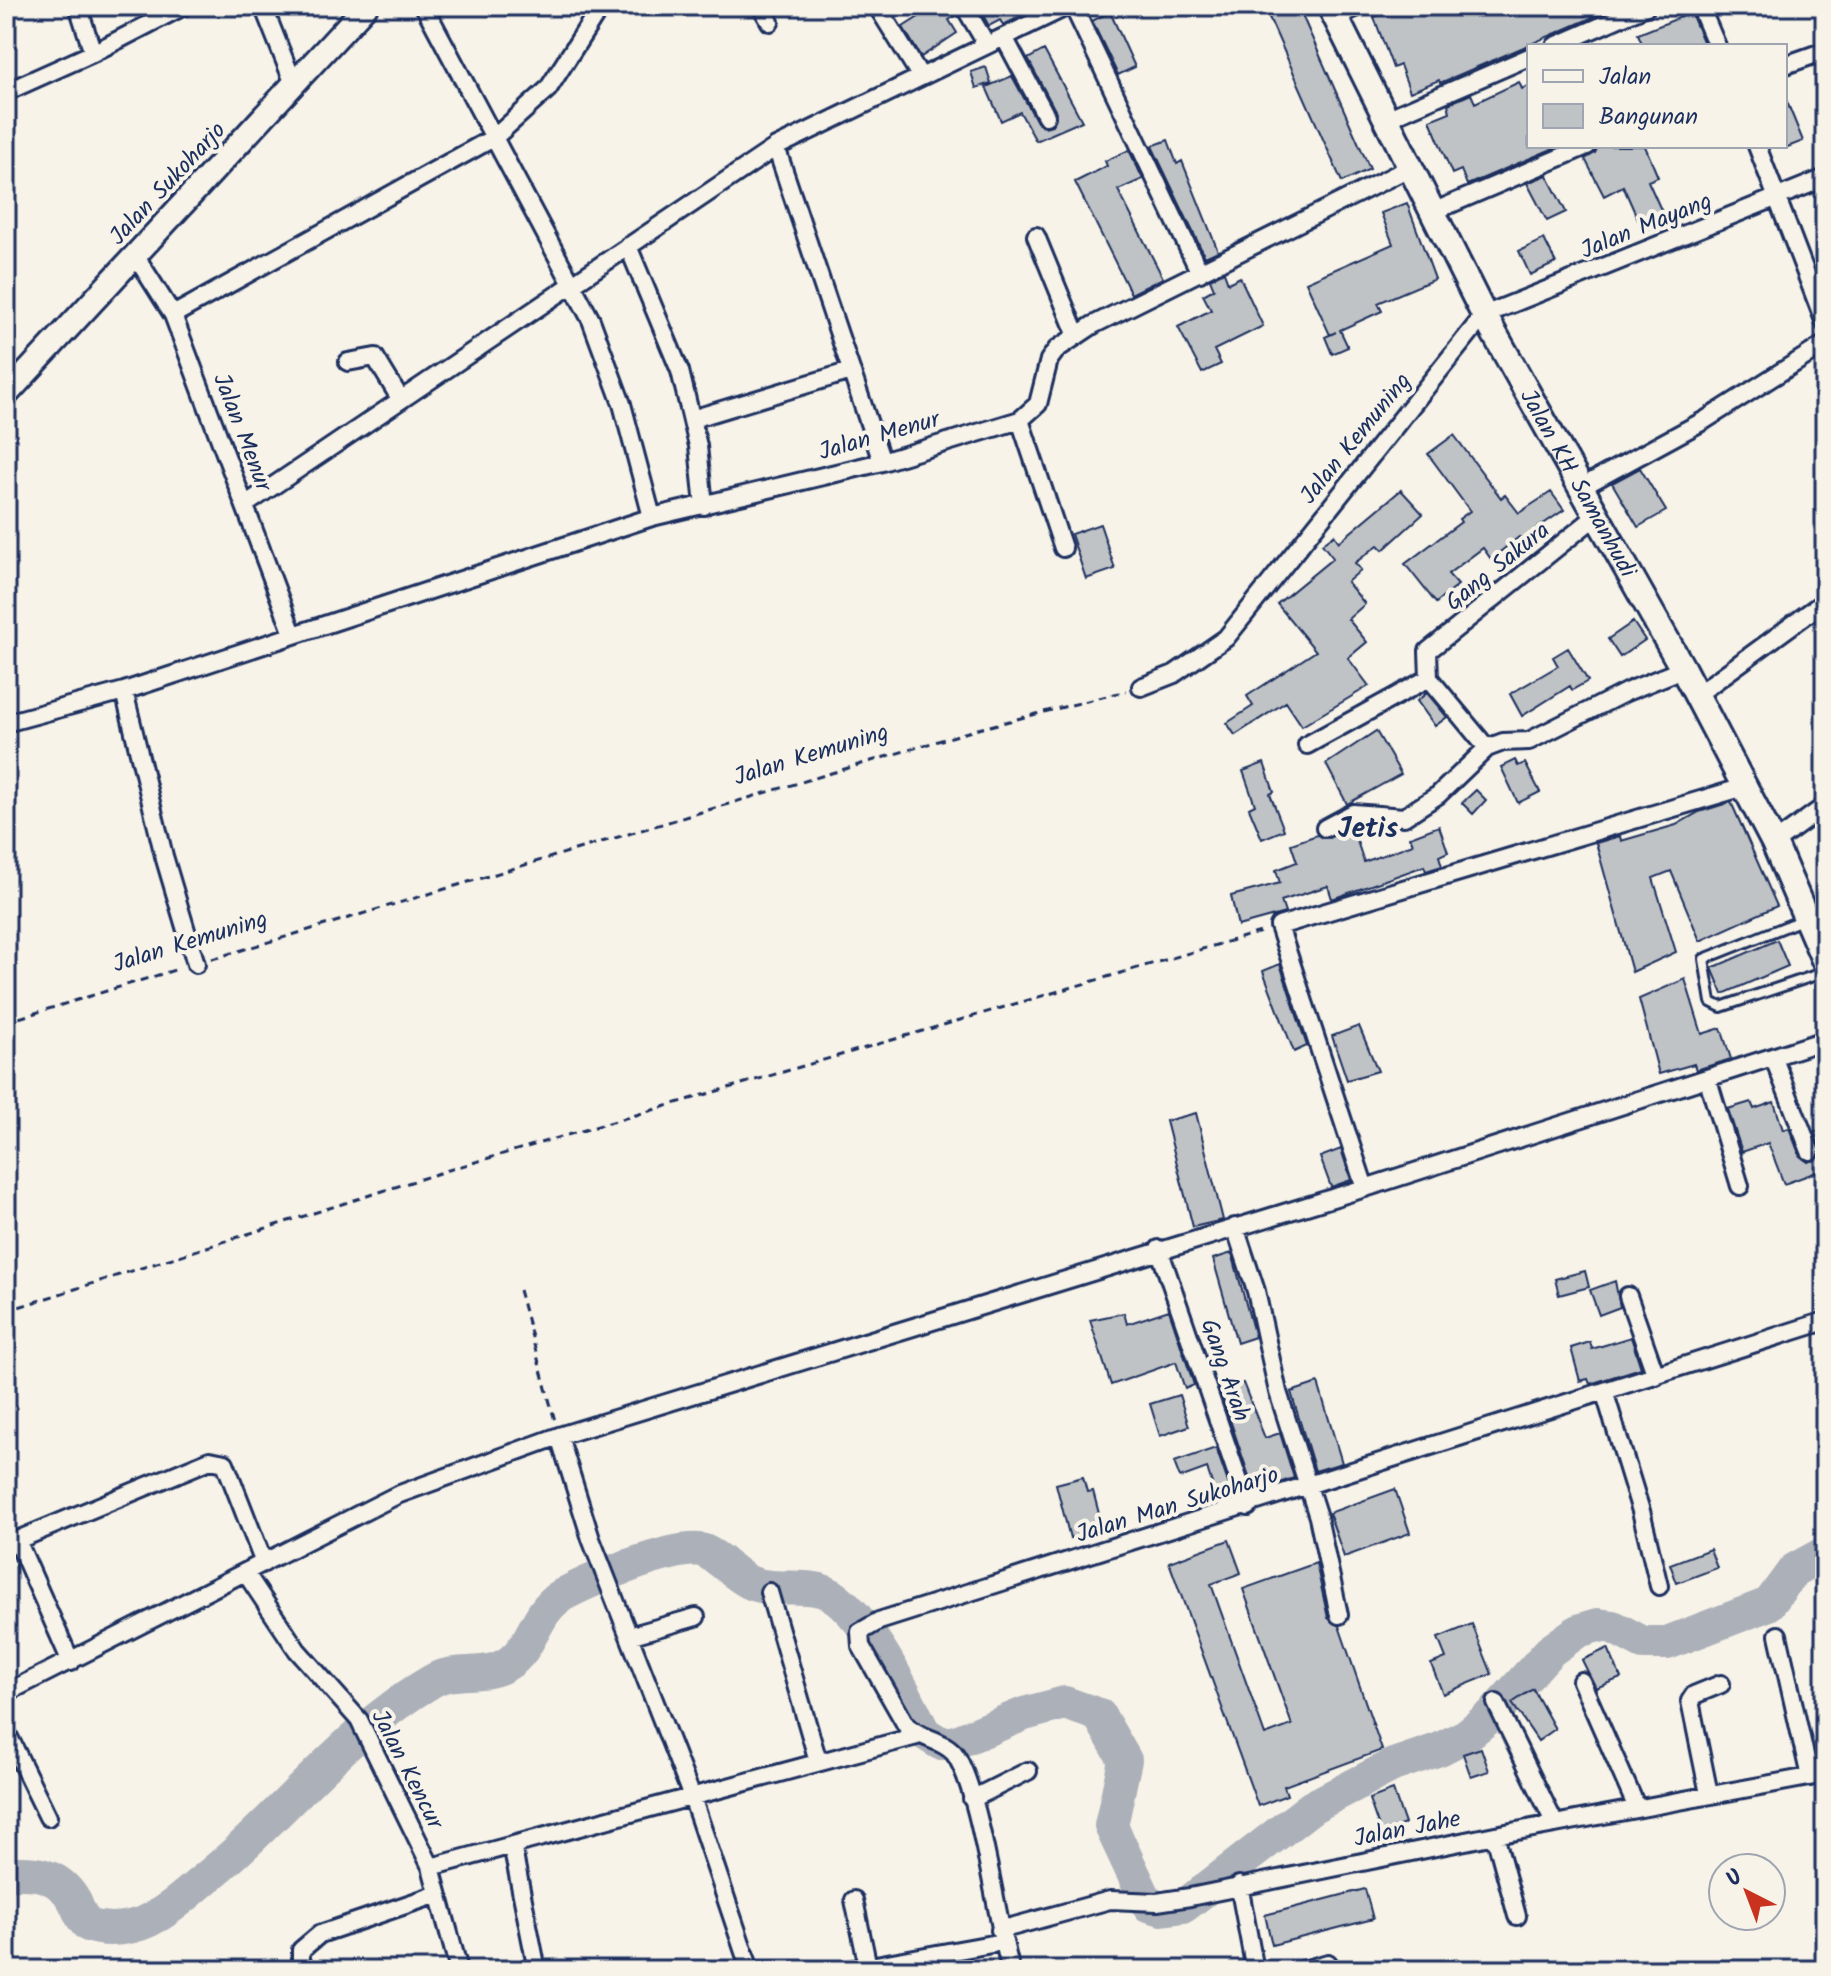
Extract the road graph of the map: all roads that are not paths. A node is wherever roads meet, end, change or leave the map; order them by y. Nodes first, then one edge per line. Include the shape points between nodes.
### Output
1 (78, 6) edge
2 (184, 6) edge
3 (263, 6) edge
4 (366, 6) edge
5 (424, 6) edge
6 (601, 6) edge
7 (761, 6) edge
8 (877, 6) edge
9 (964, 6) edge
10 (1071, 6) edge
11 (1360, 6) edge
12 (1647, 6) edge
13 (1700, 6) edge
14 (1332, 11) edge
15 (770, 22) dead end
16 (1004, 37) junction
17 (1560, 44) edge
18 (1716, 44) edge
19 (987, 45) junction
20 (1825, 51) edge
21 (93, 53) junction
22 (1527, 58) edge
23 (1787, 64) edge
24 (921, 77) junction
25 (294, 84) junction
26 (6, 92) edge
27 (1046, 116) dead end
28 (1386, 119) junction
29 (495, 137) junction
30 (776, 147) junction
31 (1582, 148) edge
32 (1758, 148) edge
33 (1409, 168) junction
34 (1825, 178) edge
35 (1778, 199) junction
36 (1430, 213) junction
37 (1036, 236) dead end
38 (628, 246) junction
39 (135, 255) junction
40 (1200, 273) junction
41 (572, 284) junction
42 (173, 315) junction
43 (1484, 315) junction
44 (1825, 323) edge
45 (1077, 336) junction
46 (1825, 344) edge
47 (348, 362) dead end
48 (851, 371) junction
49 (6, 395) edge
50 (401, 400) junction
51 (692, 419) junction
52 (1020, 420) junction
53 (882, 462) junction
54 (1580, 488) junction
55 (245, 505) junction
56 (704, 506) junction
57 (652, 517) junction
58 (1595, 517) junction
59 (1063, 548) dead end
60 (1825, 601) edge
61 (293, 634) junction
62 (1683, 669) junction
63 (1429, 678) junction
64 (1141, 687) road end
65 (124, 691) junction
66 (1695, 696) junction
67 (6, 723) edge
68 (1307, 745) dead end
69 (1487, 748) junction
70 (1744, 787) junction
71 (1825, 806) edge
72 (1325, 828) dead end
73 (1774, 843) junction
74 (1806, 919) junction
75 (1825, 962) edge
76 (196, 964) road end
77 (1825, 972) edge
78 (1825, 1040) edge
79 (1774, 1059) junction
80 (1708, 1080) junction
81 (1810, 1151) dead end
82 (1740, 1186) dead end
83 (1365, 1188) junction
84 (1235, 1227) junction
85 (1159, 1249) junction
86 (1628, 1296) dead end
87 (1825, 1321) edge
88 (1656, 1376) junction
89 (1605, 1394) junction
90 (559, 1436) junction
91 (1310, 1487) junction
92 (1248, 1507) junction
93 (11, 1538) edge
94 (264, 1563) junction
95 (245, 1572) junction
96 (1659, 1586) dead end
97 (769, 1592) dead end
98 (1339, 1615) dead end
99 (696, 1617) dead end
100 (1778, 1635) dead end
101 (629, 1636) junction
102 (71, 1662) junction
103 (1581, 1681) dead end
104 (1721, 1684) dead end
105 (6, 1693) edge
106 (1496, 1703) dead end
107 (6, 1731) edge
108 (917, 1736) junction
109 (818, 1761) junction
110 (1028, 1771) dead end
111 (1817, 1775) edge
112 (1709, 1794) junction
113 (692, 1797) junction
114 (972, 1799) junction
115 (1637, 1808) junction
116 (48, 1817) dead end
117 (1555, 1824) junction
118 (1495, 1835) junction
119 (512, 1845) junction
120 (431, 1867) junction
121 (1239, 1885) junction
122 (438, 1894) junction
123 (854, 1900) dead end
124 (1517, 1916) dead end
125 (1000, 1929) junction
126 (1328, 1963) dead end
127 (868, 1967) junction
128 (301, 1970) edge
129 (459, 1970) edge
130 (537, 1970) edge
131 (750, 1970) edge
132 (848, 1970) edge
133 (1011, 1970) edge
134 (1255, 1970) edge
135 (1303, 1970) edge

1 - 21 street
2 - 21 street
3 - 25 street
4 - 25 main road, Jalan Sukoharjo
5 - 29 street
6 - 29 street via 548,89
7 - 15 street
8 - 24 street
9 - 19 street
10 - 16 street
10 - 40 street
11 - 14 street
12 - 17 street
13 - 18 street
14 - 28 main road, Jalan KH Samanhudi
16 - 19 street
16 - 27 street
19 - 24 street
20 - 23 street
21 - 26 street
22 - 28 street
24 - 30 street
25 - 39 main road, Jalan Sukoharjo
28 - 33 main road, Jalan KH Samanhudi
29 - 41 street
29 - 42 street
30 - 38 street
30 - 48 street
31 - 36 street
32 - 35 street
33 - 36 main road, Jalan KH Samanhudi
33 - 40 street
34 - 35 street, Jalan Mayang
35 - 43 street, Jalan Mayang
35 - 44 street
36 - 43 main road, Jalan KH Samanhudi
37 - 45 street
38 - 41 street
38 - 51 street via 680,371
39 - 42 street, Jalan Menur
39 - 49 main road, Jalan Sukoharjo
40 - 45 street
41 - 50 street
41 - 57 street via 622,404
42 - 55 street, Jalan Menur
43 - 54 main road, Jalan KH Samanhudi
43 - 64 street, Jalan Kemuning via 1226,638 1174,674
45 - 52 street via 1049,360 1038,404
46 - 54 street via 1705,420
47 - 50 street via 375,357
48 - 51 street
48 - 53 street
50 - 55 street
51 - 56 street
52 - 53 street, Jalan Menur
52 - 59 street
53 - 56 street, Jalan Menur
54 - 58 main road, Jalan KH Samanhudi
55 - 61 street, Jalan Menur
56 - 57 street, Jalan Menur
57 - 61 street, Jalan Menur
58 - 62 main road, Jalan KH Samanhudi
58 - 63 street, Gang Sakura via 1428,651
60 - 66 street
61 - 65 street, Jalan Menur
62 - 66 main road, Jalan KH Samanhudi
62 - 69 street via 1529,741
63 - 68 street
63 - 69 street
65 - 67 street, Jalan Menur
65 - 76 street
66 - 70 main road, Jalan KH Samanhudi
69 - 72 street via 1415,812 1386,818 1353,813
70 - 73 main road, Jalan KH Samanhudi
70 - 83 street via 1279,926
71 - 73 street
73 - 74 main road, Jalan KH Samanhudi
74 - 75 main road, Jalan KH Samanhudi
74 - 77 lane via 1704,959 1711,1002 1721,1007
78 - 79 street
79 - 80 street
79 - 81 street
80 - 82 street
80 - 83 street
83 - 84 street
84 - 85 street
84 - 91 street via 1256,1291 1278,1392
85 - 90 street
85 - 92 street, Gang Arah
86 - 88 street
87 - 88 street, Jalan Man Sukoharjo
88 - 89 street, Jalan Man Sukoharjo
89 - 91 street, Jalan Man Sukoharjo
89 - 96 street
90 - 94 street via 397,1495
90 - 101 street
91 - 92 street, Jalan Man Sukoharjo
91 - 98 street
92 - 108 street, Jalan Man Sukoharjo via 866,1628 861,1646
93 - 94 street via 218,1460 232,1477
93 - 102 street
94 - 95 street
95 - 102 street
95 - 120 street, Jalan Kencur via 297,1650 355,1714
97 - 109 street
99 - 101 street
100 - 111 street
101 - 113 street
102 - 105 street
103 - 115 street
104 - 112 street via 1690,1701
106 - 117 street
107 - 116 street
108 - 109 street
108 - 114 street, Jalan Man Sukoharjo via 952,1751
109 - 113 street
110 - 114 street
111 - 112 street, Jalan Jahe
112 - 115 street, Jalan Jahe
113 - 119 street
113 - 131 street
114 - 125 street, Jalan Man Sukoharjo
115 - 117 street, Jalan Jahe
117 - 118 street, Jalan Jahe
118 - 121 street, Jalan Jahe
118 - 124 street
119 - 120 street
119 - 130 street
120 - 122 street, Jalan Kencur
121 - 125 street, Jalan Jahe via 1157,1902 1110,1900
121 - 134 street
122 - 128 street via 320,1934 301,1950
122 - 129 street, Jalan Kencur
123 - 127 street
125 - 127 street, Jalan Jahe
125 - 133 street, Jalan Man Sukoharjo
126 - 135 street
127 - 132 street, Jalan Jahe

